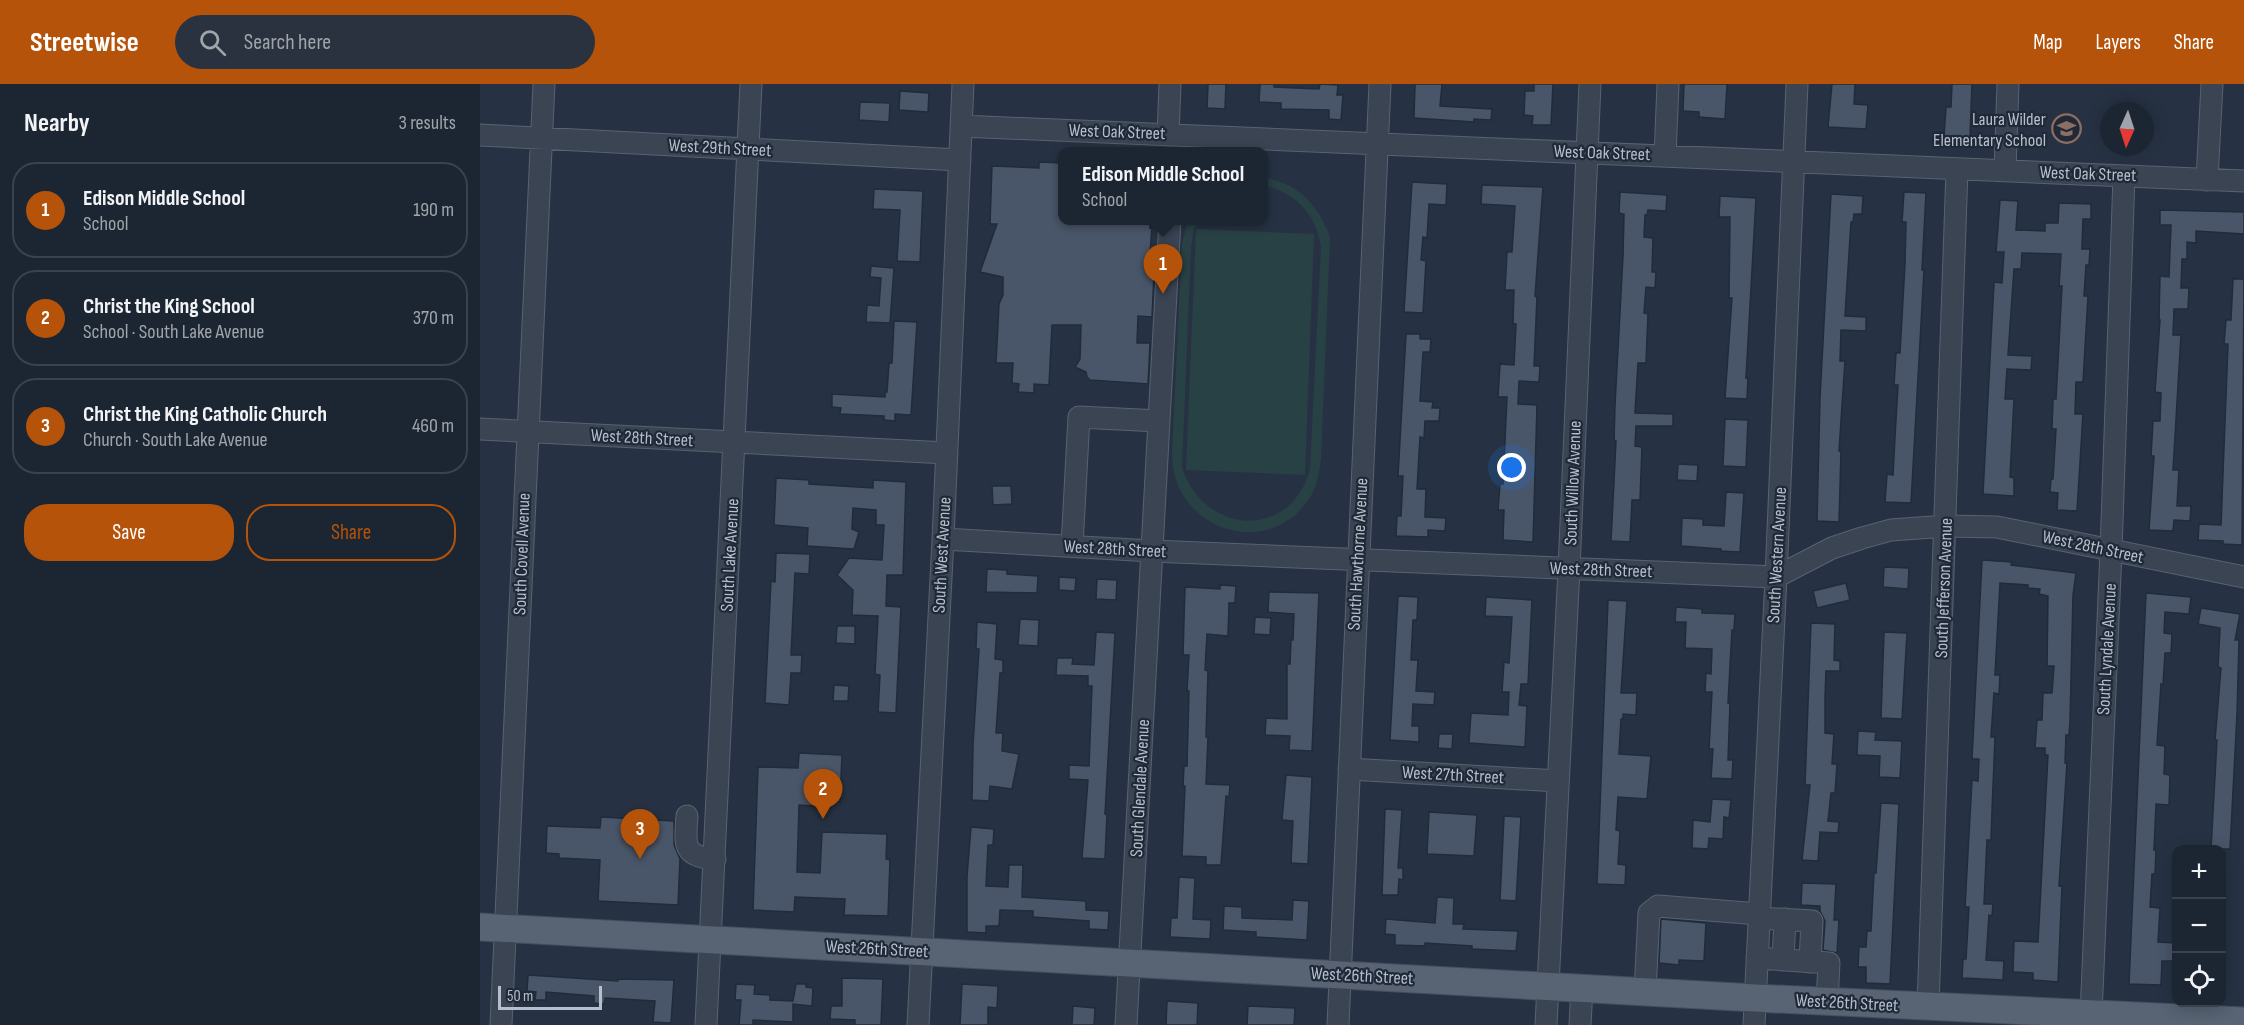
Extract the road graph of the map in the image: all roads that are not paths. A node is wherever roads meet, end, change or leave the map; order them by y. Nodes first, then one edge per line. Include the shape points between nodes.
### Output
1 (544, 84) edge
2 (751, 84) edge
3 (963, 84) edge
4 (1170, 84) edge
5 (1380, 84) edge
6 (1590, 84) edge
7 (1668, 84) edge
8 (1797, 84) edge
9 (2008, 84) edge
10 (2212, 84) edge
11 (961, 126) junction
12 (480, 135) edge
13 (1168, 135) junction
14 (542, 138) junction
15 (1378, 144) junction
16 (748, 150) junction
17 (1587, 153) junction
18 (1665, 156) junction
19 (960, 160) junction
20 (1794, 162) junction
21 (1957, 169) junction
22 (2005, 171) junction
23 (2124, 176) junction
24 (2207, 180) junction
25 (2244, 181) edge
26 (1170, 225) edge
27 (1159, 421) junction
28 (480, 429) edge
29 (528, 432) junction
30 (735, 443) junction
31 (947, 453) junction
32 (1946, 526) junction
33 (943, 539) junction
34 (1072, 546) junction
35 (2111, 550) junction
36 (1152, 551) junction
37 (1358, 560) junction
38 (1569, 569) junction
39 (1776, 577) junction
40 (2244, 577) edge
41 (1349, 769) junction
42 (1558, 781) junction
43 (687, 816) dead end
44 (715, 859) junction
45 (1759, 916) junction
46 (1785, 920) junction
47 (493, 928) edge
48 (711, 940) junction
49 (922, 952) junction
50 (1757, 958) junction
51 (1783, 960) junction
52 (1810, 962) junction
53 (1131, 963) junction
54 (1342, 975) junction
55 (1549, 987) junction
56 (1582, 988) junction
57 (1645, 992) junction
58 (1755, 998) junction
59 (1827, 1002) junction
60 (1928, 1006) junction
61 (2091, 1015) junction
62 (2244, 1022) edge
63 (501, 1025) edge
64 (706, 1025) edge
65 (918, 1025) edge
66 (1126, 1025) edge
67 (1338, 1025) edge
68 (1546, 1025) edge
69 (1580, 1025) edge
70 (1754, 1025) edge

1 - 14 street, South Covell Avenue
2 - 16 street, South Lake Avenue
3 - 11 street, South West Avenue
4 - 13 street
5 - 15 street, South Hawthorne Avenue
6 - 17 street, South Willow Avenue
7 - 18 street
8 - 20 street, South Western Avenue
9 - 22 street
10 - 24 street
11 - 13 street, West Oak Street
11 - 19 street, South West Avenue
12 - 14 street, West 29th Street
13 - 15 street, West Oak Street
14 - 16 street, West 29th Street
14 - 29 street, South Covell Avenue
15 - 17 street, West Oak Street
15 - 37 street, South Hawthorne Avenue
16 - 19 street, West 29th Street
16 - 30 street, South Lake Avenue
17 - 18 street, West Oak Street
17 - 38 street, South Willow Avenue
18 - 20 street, West Oak Street
19 - 31 street, South West Avenue
20 - 21 street, West Oak Street
20 - 39 street, South Western Avenue
21 - 22 street, West Oak Street
21 - 32 street, South Jefferson Avenue
22 - 23 street, West Oak Street
23 - 24 street, West Oak Street
23 - 35 street, South Lyndale Avenue
24 - 25 street, West Oak Street
26 - 27 street, South Glendale Avenue
27 - 34 street via 1079,417
27 - 36 street, South Glendale Avenue
28 - 29 street, West 28th Street
29 - 30 street, West 28th Street
29 - 47 street, South Covell Avenue
30 - 31 street, West 28th Street
30 - 44 street, South Lake Avenue
31 - 33 street, South West Avenue
32 - 35 street, West 28th Street via 1997,527
32 - 39 street, West 28th Street via 1891,530 1862,538 1832,548
32 - 60 street, South Jefferson Avenue
33 - 34 street, West 28th Street
33 - 49 street, South West Avenue
34 - 36 street, West 28th Street
35 - 40 street, West 28th Street
35 - 61 street, South Lyndale Avenue
36 - 37 street, West 28th Street
36 - 53 street, South Glendale Avenue
37 - 38 street, West 28th Street
37 - 41 street, South Hawthorne Avenue
38 - 39 street, West 28th Street
38 - 42 street, South Willow Avenue
39 - 45 street, South Western Avenue
41 - 42 street, West 27th Street
41 - 54 street, South Hawthorne Avenue
42 - 55 street, South Willow Avenue
43 - 44 street via 690,850 697,857
44 - 48 street, South Lake Avenue
45 - 46 street
45 - 50 street, South Western Avenue
45 - 57 street via 1658,906 1649,912
46 - 51 street
46 - 52 street via 1812,921
47 - 48 main road, West 26th Street
47 - 63 street, South Covell Avenue
48 - 49 main road, West 26th Street
48 - 64 street, South Lake Avenue
49 - 53 main road, West 26th Street
49 - 65 street, South West Avenue
50 - 51 street
50 - 58 street, South Western Avenue
51 - 52 street
52 - 59 street via 1828,963
53 - 54 main road, West 26th Street
53 - 66 street, South Glendale Avenue
54 - 55 main road, West 26th Street
54 - 67 street, South Hawthorne Avenue
55 - 56 main road, West 26th Street
55 - 68 street, South Willow Avenue
56 - 57 main road, West 26th Street
56 - 69 street
57 - 58 main road, West 26th Street
58 - 59 main road, West 26th Street
58 - 70 street, South Western Avenue
59 - 60 main road, West 26th Street
60 - 61 main road, West 26th Street
61 - 62 main road, West 26th Street

